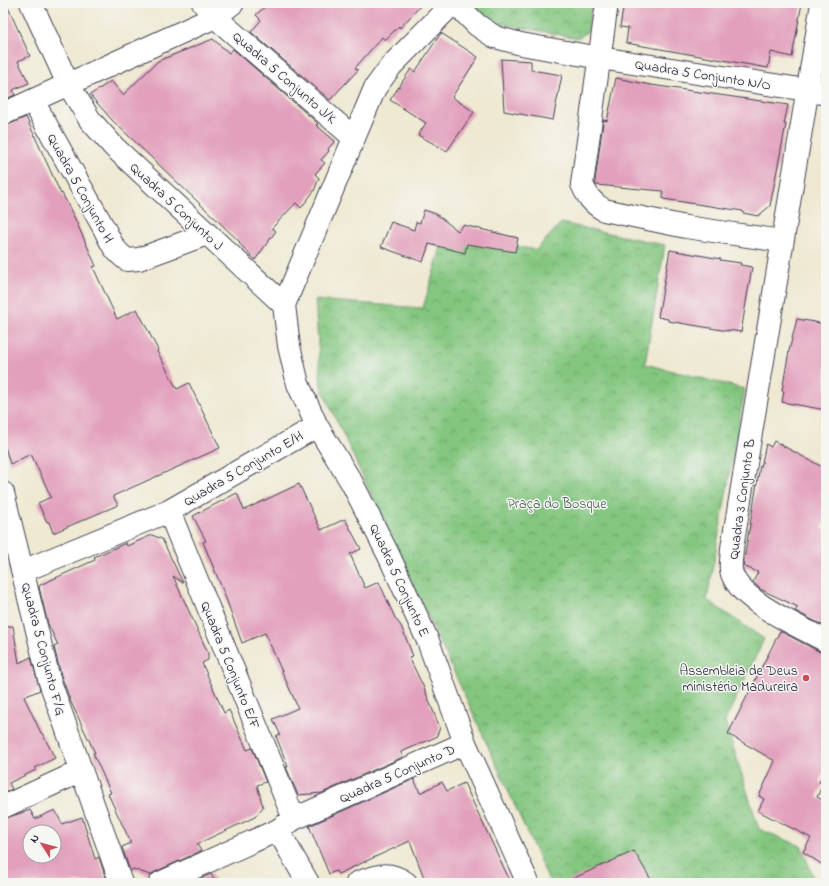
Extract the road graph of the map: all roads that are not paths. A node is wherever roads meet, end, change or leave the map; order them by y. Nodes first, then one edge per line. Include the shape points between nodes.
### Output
1 (31, 3) edge
2 (233, 3) edge
3 (454, 3) edge
4 (608, 3) edge
5 (822, 3) edge
6 (209, 10) edge
7 (600, 58) junction
8 (68, 84) junction
9 (816, 92) edge
10 (33, 101) junction
11 (3, 114) edge
12 (354, 138) junction
13 (207, 234) junction
14 (782, 241) junction
15 (284, 305) junction
16 (317, 426) junction
17 (3, 493) edge
18 (169, 511) junction
19 (22, 571) junction
20 (826, 641) edge
21 (465, 743) junction
22 (81, 771) junction
23 (3, 807) edge
24 (286, 824) junction
25 (121, 883) edge
26 (160, 883) edge
27 (308, 883) edge
28 (357, 883) edge
29 (406, 883) edge
30 (528, 883) edge

1 - 8 street, Quadra 5 Conjunto J
2 - 6 street
3 - 7 street, Quadra 5 Conjunto N/O via 477,25 495,37
3 - 12 street via 391,66 375,88
4 - 7 street
5 - 9 street, Quadra 3 Conjunto B
6 - 8 street
6 - 12 street, Quadra 5 Conjunto J/K
7 - 9 street, Quadra 5 Conjunto N/O
7 - 14 street via 582,184 586,196 604,210 686,227
8 - 10 street
8 - 13 street, Quadra 5 Conjunto J via 90,120 114,147
9 - 14 street, Quadra 3 Conjunto B
10 - 11 street
10 - 13 street, Quadra 5 Conjunto H via 112,246 120,255 127,260 139,259
12 - 15 street
13 - 15 street, Quadra 5 Conjunto J
14 - 20 street, Quadra 3 Conjunto B via 732,548 731,570 747,595 760,605
15 - 16 street, Quadra 5 Conjunto E via 289,346 298,384
16 - 18 street, Quadra 5 Conjunto E/H
16 - 21 street, Quadra 5 Conjunto E via 352,483 390,556 428,641
17 - 19 street, Quadra 5 Conjunto F/G
18 - 19 street, Quadra 5 Conjunto E/H
18 - 24 street, Quadra 5 Conjunto E/F
19 - 22 street, Quadra 5 Conjunto F/G via 49,679
21 - 24 street, Quadra 5 Conjunto D
21 - 30 street, Quadra 5 Conjunto D
22 - 23 street
22 - 25 street, Quadra 5 Conjunto F/G
24 - 26 street, Quadra 5 Conjunto D
24 - 27 street, Quadra 5 Conjunto E/F
28 - 29 street via 376,876 389,875

